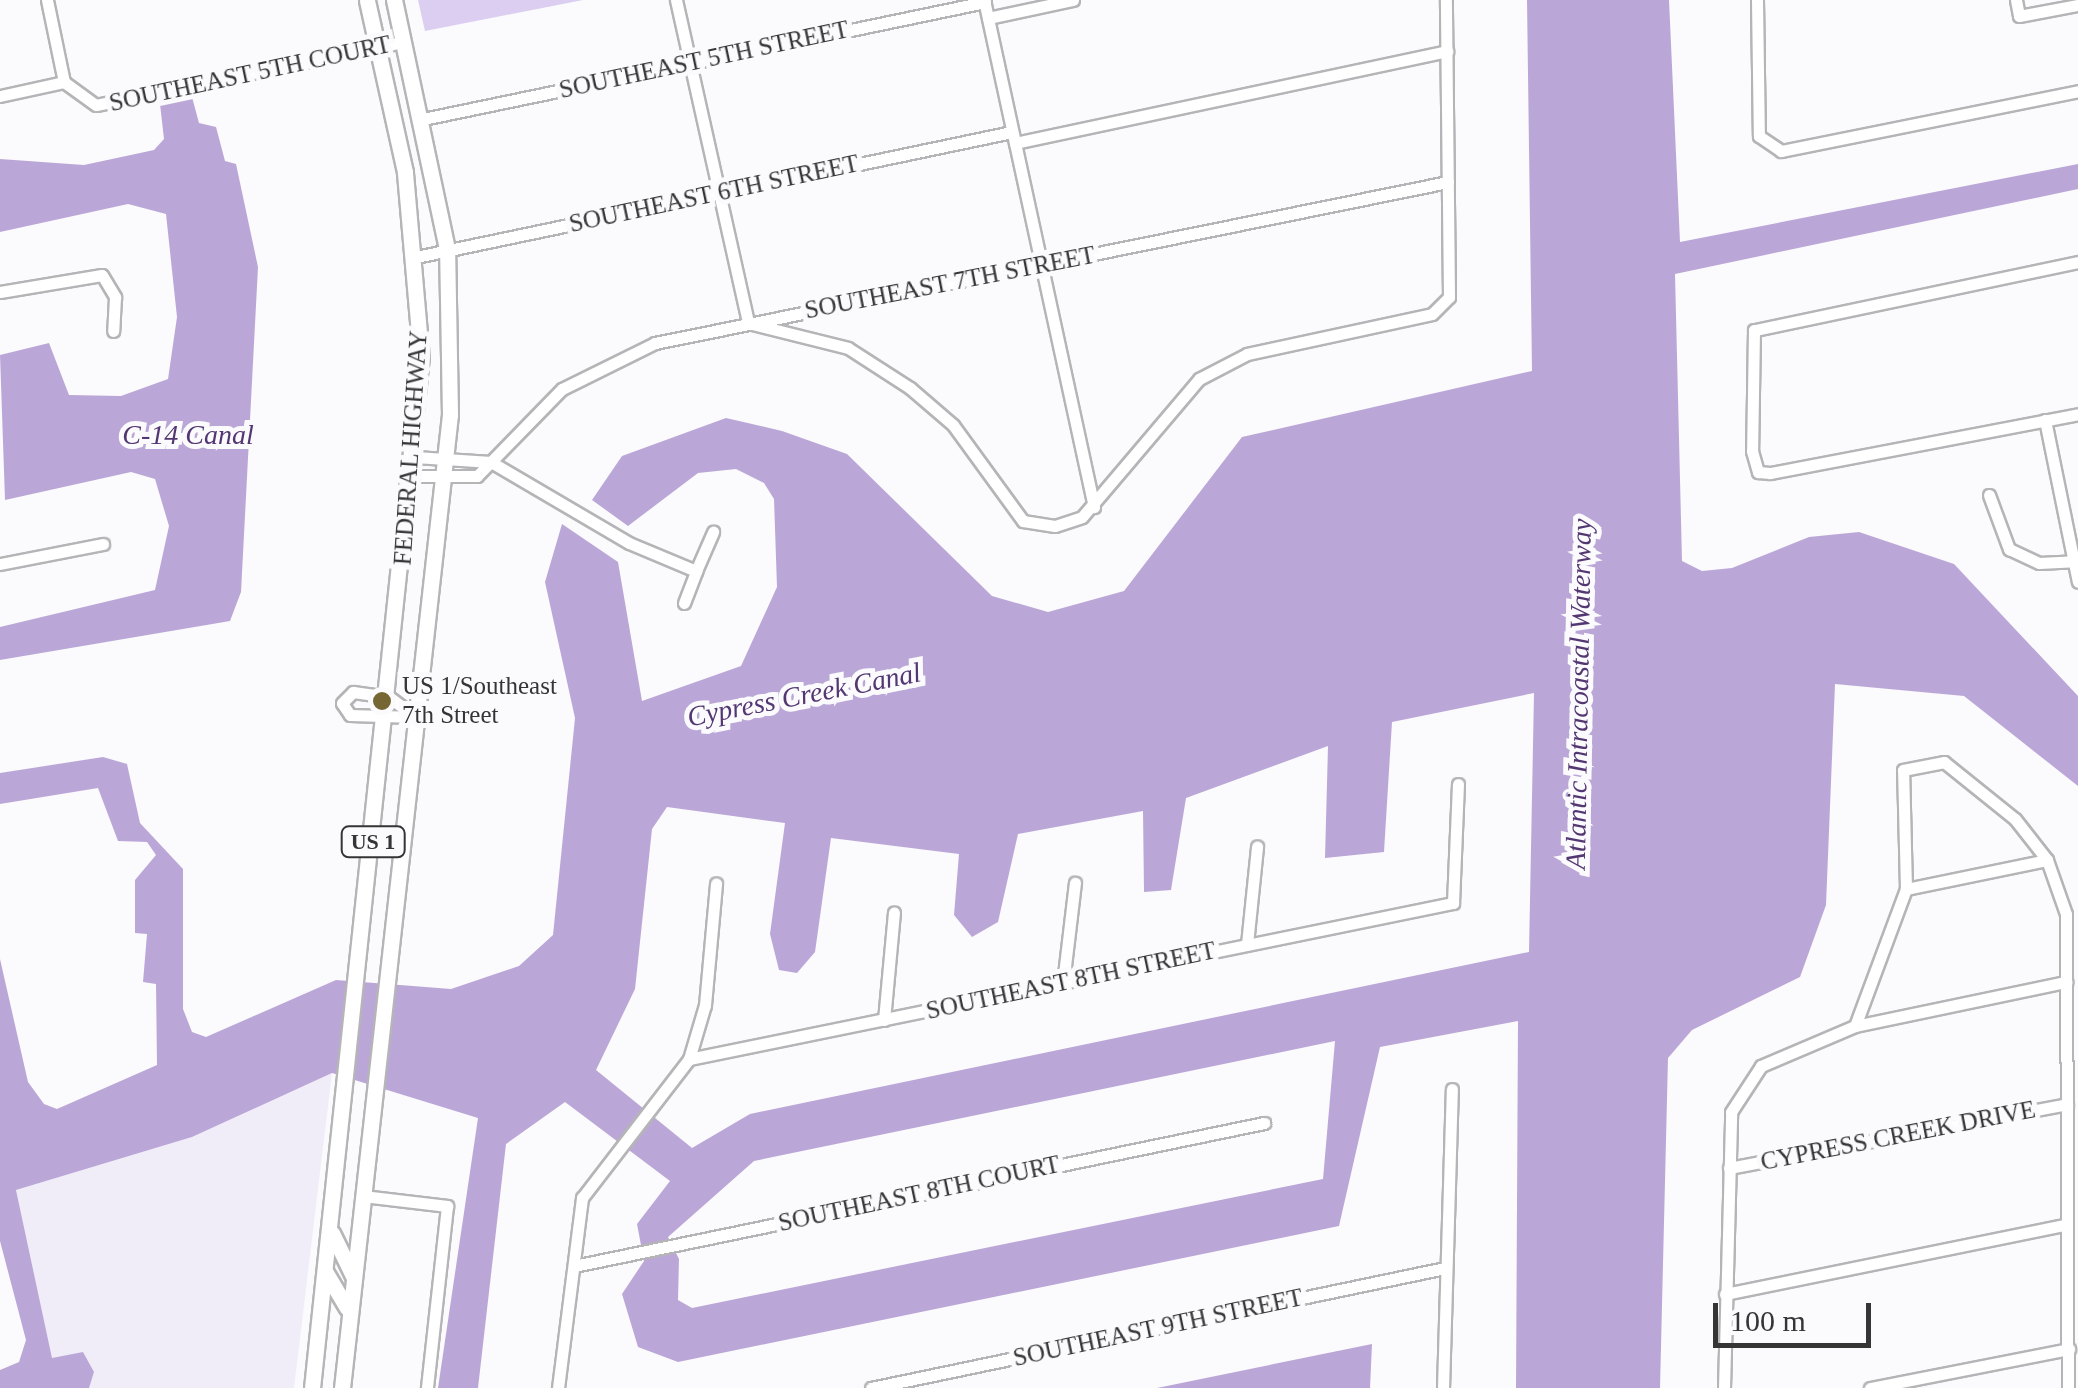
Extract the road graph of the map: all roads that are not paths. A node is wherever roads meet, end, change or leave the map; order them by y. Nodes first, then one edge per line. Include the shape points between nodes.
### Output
1 (47, 0) edge
2 (367, 0) edge
3 (394, 0) edge
4 (676, 0) edge
5 (1073, 0) edge
6 (1446, 0) edge
7 (1759, 0) edge
8 (2016, 0) edge
9 (984, 1) edge
10 (2078, 5) edge
11 (988, 18) junction
12 (404, 42) junction
13 (378, 47) junction
14 (1447, 51) junction
15 (689, 62) junction
16 (64, 82) junction
17 (2078, 92) edge
18 (0, 96) edge
19 (422, 119) junction
20 (1014, 137) junction
21 (1448, 182) junction
22 (718, 193) junction
23 (447, 250) junction
24 (416, 257) junction
25 (2078, 262) edge
26 (1040, 264) junction
27 (0, 292) edge
28 (748, 324) junction
29 (113, 330) dead end
30 (2078, 414) edge
31 (2045, 420) junction
32 (415, 457) junction
33 (446, 458) junction
34 (491, 462) junction
35 (413, 476) junction
36 (444, 479) junction
37 (1989, 495) dead end
38 (1094, 507) junction
39 (713, 532) dead end
40 (104, 544) dead end
41 (2074, 560) junction
42 (0, 564) edge
43 (696, 571) junction
44 (2078, 582) edge
45 (684, 603) dead end
46 (389, 696) junction
47 (416, 717) junction
48 (387, 720) junction
49 (1458, 784) dead end
50 (1258, 847) dead end
51 (2047, 860) junction
52 (716, 883) dead end
53 (1075, 883) dead end
54 (1906, 889) junction
55 (894, 912) dead end
56 (1247, 944) junction
57 (2066, 982) junction
58 (1063, 983) junction
59 (884, 1020) junction
60 (1854, 1026) junction
61 (689, 1059) junction
62 (1452, 1089) dead end
63 (2067, 1104) junction
64 (1264, 1123) dead end
65 (1729, 1168) junction
66 (363, 1196) junction
67 (330, 1224) junction
68 (2064, 1225) junction
69 (574, 1266) junction
70 (1445, 1268) junction
71 (325, 1271) junction
72 (354, 1278) junction
73 (1726, 1294) junction
74 (349, 1317) junction
75 (2069, 1349) junction
76 (312, 1388) edge
77 (342, 1388) edge
78 (427, 1388) edge
79 (558, 1388) edge
80 (870, 1388) edge
81 (1443, 1388) edge
82 (1724, 1388) edge
83 (1870, 1388) edge
84 (2068, 1388) edge

1 - 16 street
2 - 13 main road, FEDERAL HIGHWAY / US 1
3 - 12 main road, FEDERAL HIGHWAY / US 1
4 - 15 street
5 - 11 street
6 - 14 street
7 - 17 street via 1764,146 1781,151
8 - 10 street via 2019,16
9 - 11 street
9 - 15 street, SOUTHEAST 5TH STREET
11 - 20 street
12 - 13 street, SOUTHEAST 5TH COURT
12 - 19 main road, FEDERAL HIGHWAY / US 1
13 - 16 street, SOUTHEAST 5TH COURT via 96,106
13 - 24 main road, FEDERAL HIGHWAY / US 1
14 - 20 street, SOUTHEAST 6TH STREET
14 - 21 street
15 - 19 street, SOUTHEAST 5TH STREET
15 - 22 street
16 - 18 street
19 - 23 main road, FEDERAL HIGHWAY / US 1
20 - 22 street, SOUTHEAST 6TH STREET
20 - 26 street
21 - 26 street, SOUTHEAST 7TH STREET
21 - 38 street via 1449,297 1432,314 1225,363 1182,395
22 - 23 street, SOUTHEAST 6TH STREET
22 - 28 street
23 - 24 street, SOUTHEAST 6TH STREET
23 - 33 main road, FEDERAL HIGHWAY / US 1
24 - 32 main road, FEDERAL HIGHWAY / US 1
25 - 31 street via 1754,330 1758,472
26 - 28 street, SOUTHEAST 7TH STREET
26 - 38 street
27 - 29 street via 102,275 115,297
28 - 34 street, SOUTHEAST 7TH STREET via 655,343 592,370 538,408
28 - 38 street via 848,348 910,388 953,424 1023,521 1054,526
30 - 31 street
31 - 41 street
32 - 33 street
32 - 35 main road, FEDERAL HIGHWAY / US 1
33 - 34 street
33 - 36 main road, FEDERAL HIGHWAY / US 1
34 - 36 street, SOUTHEAST 7TH STREET via 477,476
34 - 43 street via 628,543
35 - 36 street, SOUTHEAST 7TH STREET
35 - 46 main road, FEDERAL HIGHWAY / US 1
36 - 47 main road, FEDERAL HIGHWAY / US 1
37 - 41 street via 2009,549 2040,563
39 - 43 street
40 - 42 street
41 - 44 street
43 - 45 street
46 - 47 street
46 - 48 main road, FEDERAL HIGHWAY / US 1
46 - 48 street via 353,692 342,704 350,715
47 - 48 street
47 - 66 main road, FEDERAL HIGHWAY / US 1
48 - 67 main road, FEDERAL HIGHWAY / US 1
49 - 56 street, SOUTHEAST 8TH STREET via 1453,903
50 - 56 street
51 - 54 street
51 - 54 street via 1974,781 1944,762 1903,770
51 - 57 street via 2066,914
52 - 61 street via 705,1005
53 - 58 street
54 - 60 street
55 - 59 street
56 - 58 street, SOUTHEAST 8TH STREET
57 - 60 street
57 - 63 street
58 - 59 street, SOUTHEAST 8TH STREET
59 - 61 street, SOUTHEAST 8TH STREET
60 - 65 street via 1761,1066 1731,1112
61 - 69 street via 659,1105 612,1148 582,1198
62 - 70 street
63 - 65 street, CYPRESS CREEK DRIVE
63 - 68 street
64 - 69 street, SOUTHEAST 8TH COURT
65 - 73 street
66 - 72 main road, FEDERAL HIGHWAY / US 1
66 - 78 street via 447,1206
67 - 71 main road, FEDERAL HIGHWAY / US 1
67 - 72 main road
68 - 73 street
68 - 75 street
69 - 79 street
70 - 80 street, SOUTHEAST 9TH STREET
70 - 81 street
71 - 74 main road
71 - 76 main road, FEDERAL HIGHWAY / US 1
72 - 74 main road, FEDERAL HIGHWAY / US 1
73 - 82 street
74 - 77 main road, FEDERAL HIGHWAY / US 1
75 - 83 street
75 - 84 street

